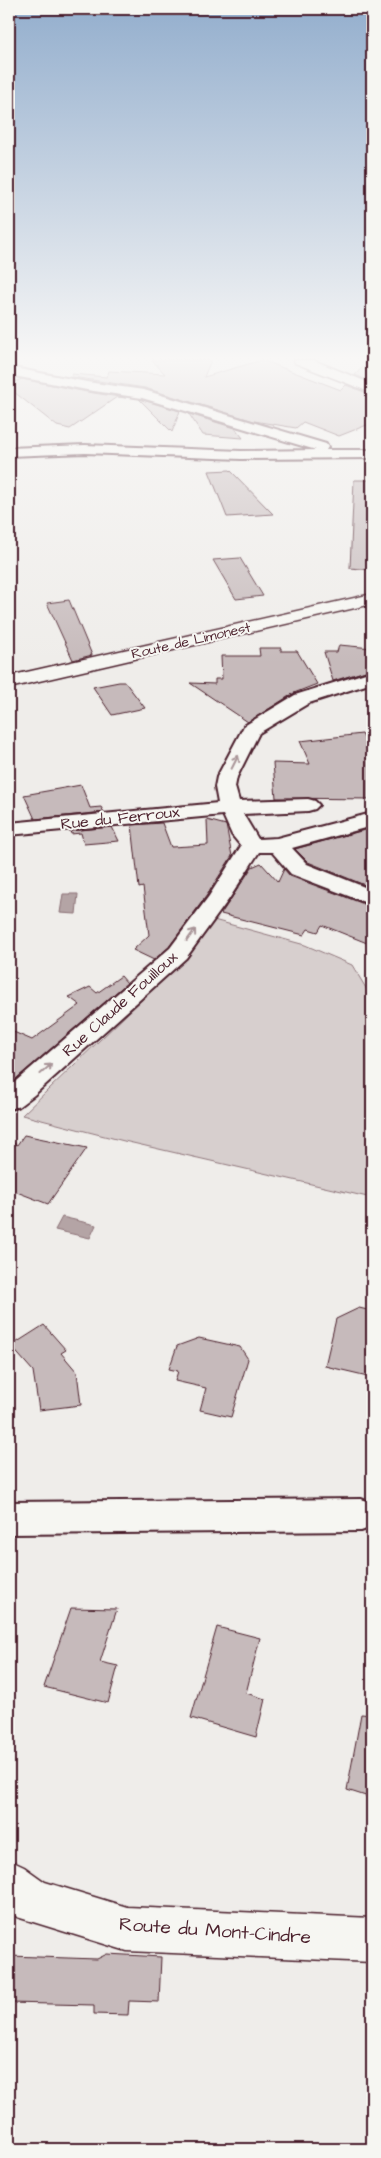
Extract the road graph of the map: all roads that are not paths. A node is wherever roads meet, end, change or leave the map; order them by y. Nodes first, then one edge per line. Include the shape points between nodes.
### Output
1 (372, 599) edge
2 (372, 677) edge
3 (9, 682) edge
4 (308, 805) dead end
5 (230, 808) junction
6 (372, 819) edge
7 (9, 829) edge
8 (278, 845) junction
9 (252, 846) junction
10 (372, 898) edge
11 (9, 1100) edge
12 (361, 1515) dead end
13 (9, 1518) edge
14 (9, 1882) edge
15 (372, 1940) edge

1 - 3 street, Route de Limonest
5 -> 2 street via 225,786 227,776 251,730 302,699
4 - 5 street, Rue du Ferroux
5 - 7 street, Rue du Ferroux
5 - 9 street
6 - 8 street
8 - 9 street
8 - 10 street via 299,869
11 -> 9 street, Rue Claude Fouilloux via 178,953
12 - 13 street
14 - 15 street, Route du Mont-Cindre via 33,1901 127,1929

